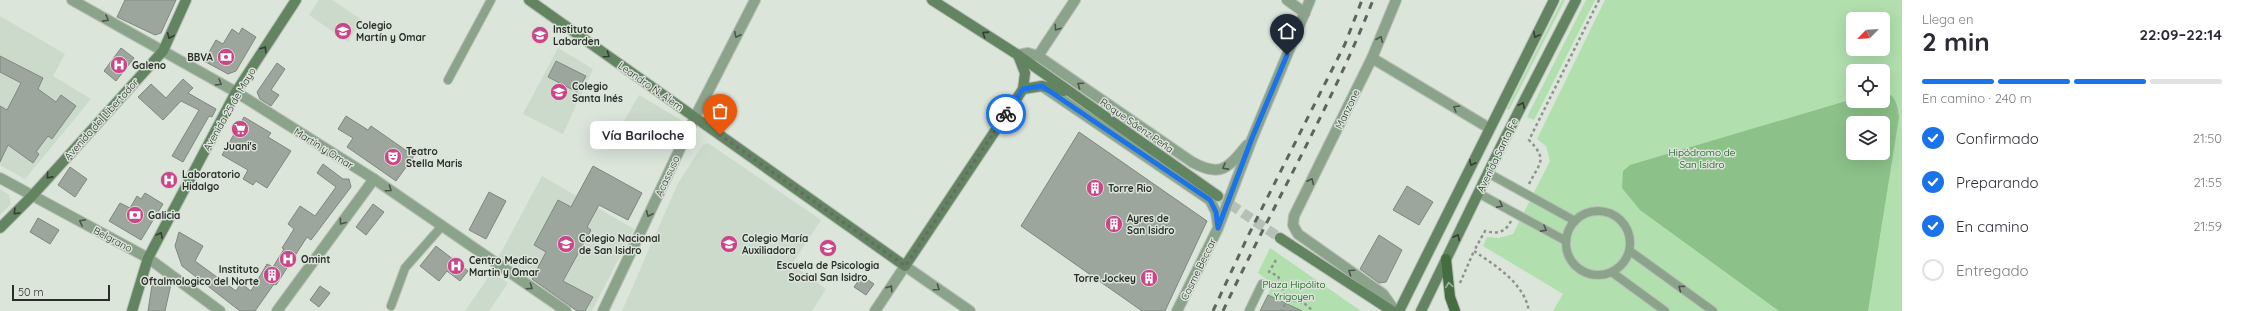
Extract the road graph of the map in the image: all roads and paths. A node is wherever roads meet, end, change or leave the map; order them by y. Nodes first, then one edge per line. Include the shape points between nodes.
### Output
1 (72, 0) edge
2 (186, 0) edge
3 (296, 0) edge
4 (491, 0) edge
5 (529, 0) edge
6 (755, 0) edge
7 (932, 0) edge
8 (1075, 0) edge
9 (1287, 0) edge
10 (1310, 0) edge
11 (1396, 0) edge
12 (1554, 0) edge
13 (1576, 0) edge
14 (1599, 0) edge
15 (1305, 13) junction
16 (163, 51) junction
17 (1018, 55) junction
18 (1038, 56) junction
19 (1372, 58) junction
20 (448, 80) dead end
21 (1042, 86) junction
22 (1023, 89) junction
23 (236, 92) junction
24 (1071, 94) junction
25 (695, 117) junction
26 (1489, 128) junction
27 (1252, 138) junction
28 (1488, 173) junction
29 (0, 178) edge
30 (374, 179) junction
31 (1478, 193) junction
32 (1525, 193) junction
33 (32, 196) junction
34 (1218, 196) tunnel mouth
35 (1515, 213) junction
36 (1575, 221) junction
37 (442, 226) junction
38 (0, 228) edge
39 (1218, 228) junction
40 (1280, 238) tunnel mouth
41 (1566, 241) junction
42 (1474, 251) junction
43 (1630, 251) junction
44 (148, 258) junction
45 (1446, 259) junction
46 (1276, 260) dead end
47 (905, 266) junction
48 (1613, 273) junction
49 (1262, 284) dead end
50 (1460, 290) dead end
51 (1287, 299) junction
52 (391, 306) dead end
53 (132, 311) edge
54 (220, 311) edge
55 (277, 311) edge
56 (566, 311) edge
57 (603, 311) edge
58 (875, 311) edge
59 (970, 311) edge
60 (1177, 311) edge
61 (1249, 311) edge
62 (1282, 311) edge
63 (1313, 311) edge
64 (1392, 311) edge
65 (1395, 311) edge
66 (1399, 311) edge
67 (1421, 311) edge
68 (1455, 311) edge
69 (1529, 311) edge
70 (1665, 311) edge
71 (1713, 311) edge

1 -> 16 street, Martín y Omar
2 -> 16 main road, Avenida del Libertador
23 -> 3 main road, Avenida 25 de Mayo
4 - 20 lane
5 -> 25 main road, Leandro N. Alem
6 -> 25 street, Acassuso
17 -> 7 main road, Roque Sáenz Peña
8 -> 18 street
9 - 15 street
10 - 15 street
19 -> 11 street, Manzone
12 -> 26 main road, Avenida Santa Fe
28 -> 13 main road, Avenida Santa Fe
14 - 32 path via 1528,140 1540,151 1542,159
15 - 27 street
16 -> 23 street, Martín y Omar
16 -> 33 main road, Avenida del Libertador
17 - 18 street, Roque Sáenz Peña
17 - 22 main road via 1025,73
17 - 24 main road, Roque Sáenz Peña
27 -> 18 street, Roque Sáenz Peña via 1231,164 1220,170 1206,170
26 -> 19 street
65 -> 19 street, Manzone via 1384,294 1298,234 1293,225 1294,216
21 - 22 main road
21 - 24 main road
21 - 39 street, Roque Sáenz Peña via 1210,200 1216,212
22 - 47 main road
23 - 30 street, Martín y Omar
44 -> 23 main road, Avenida 25 de Mayo
24 - 34 main road, Roque Sáenz Peña
25 - 47 main road, Leandro N. Alem
25 -> 57 street, Acassuso
26 -> 66 main road, Avenida Santa Fe
27 - 39 street, Cosme Beccar
28 - 31 main road, Avenida Santa Fe
28 - 32 lane
29 - 33 street, Belgrano
30 -> 37 street, Martín y Omar
30 -> 55 street
31 -> 35 lane
45 -> 31 main road, Avenida Santa Fe
32 - 36 lane
33 -> 38 main road, Avenida del Libertador
44 -> 33 street, Belgrano
35 -> 41 lane
35 - 42 path via 1507,228 1497,234 1485,231
36 - 41 lane via 1568,230
36 - 43 lane via 1584,214 1596,211 1608,212 1619,218 1627,228
37 - 52 lane via 405,268
37 -> 56 street, Martín y Omar
39 - 60 street, Cosme Beccar
40 - 64 main road
41 - 48 lane via 1567,253 1572,264 1582,272 1593,276
42 - 50 path via 1462,277
42 - 69 path via 1503,271 1516,285 1526,298
43 - 48 lane via 1625,262
71 -> 43 lane
44 - 53 main road, Avenida 25 de Mayo
44 - 54 street, Belgrano
45 - 67 main road, Avenida Santa Fe
68 -> 45 main road via 1450,297
46 - 51 path via 1269,272 1278,276
58 -> 47 street
47 -> 59 street, Leandro N. Alem
48 - 70 lane
49 - 61 lane
51 - 62 path
51 - 63 path via 1304,303

